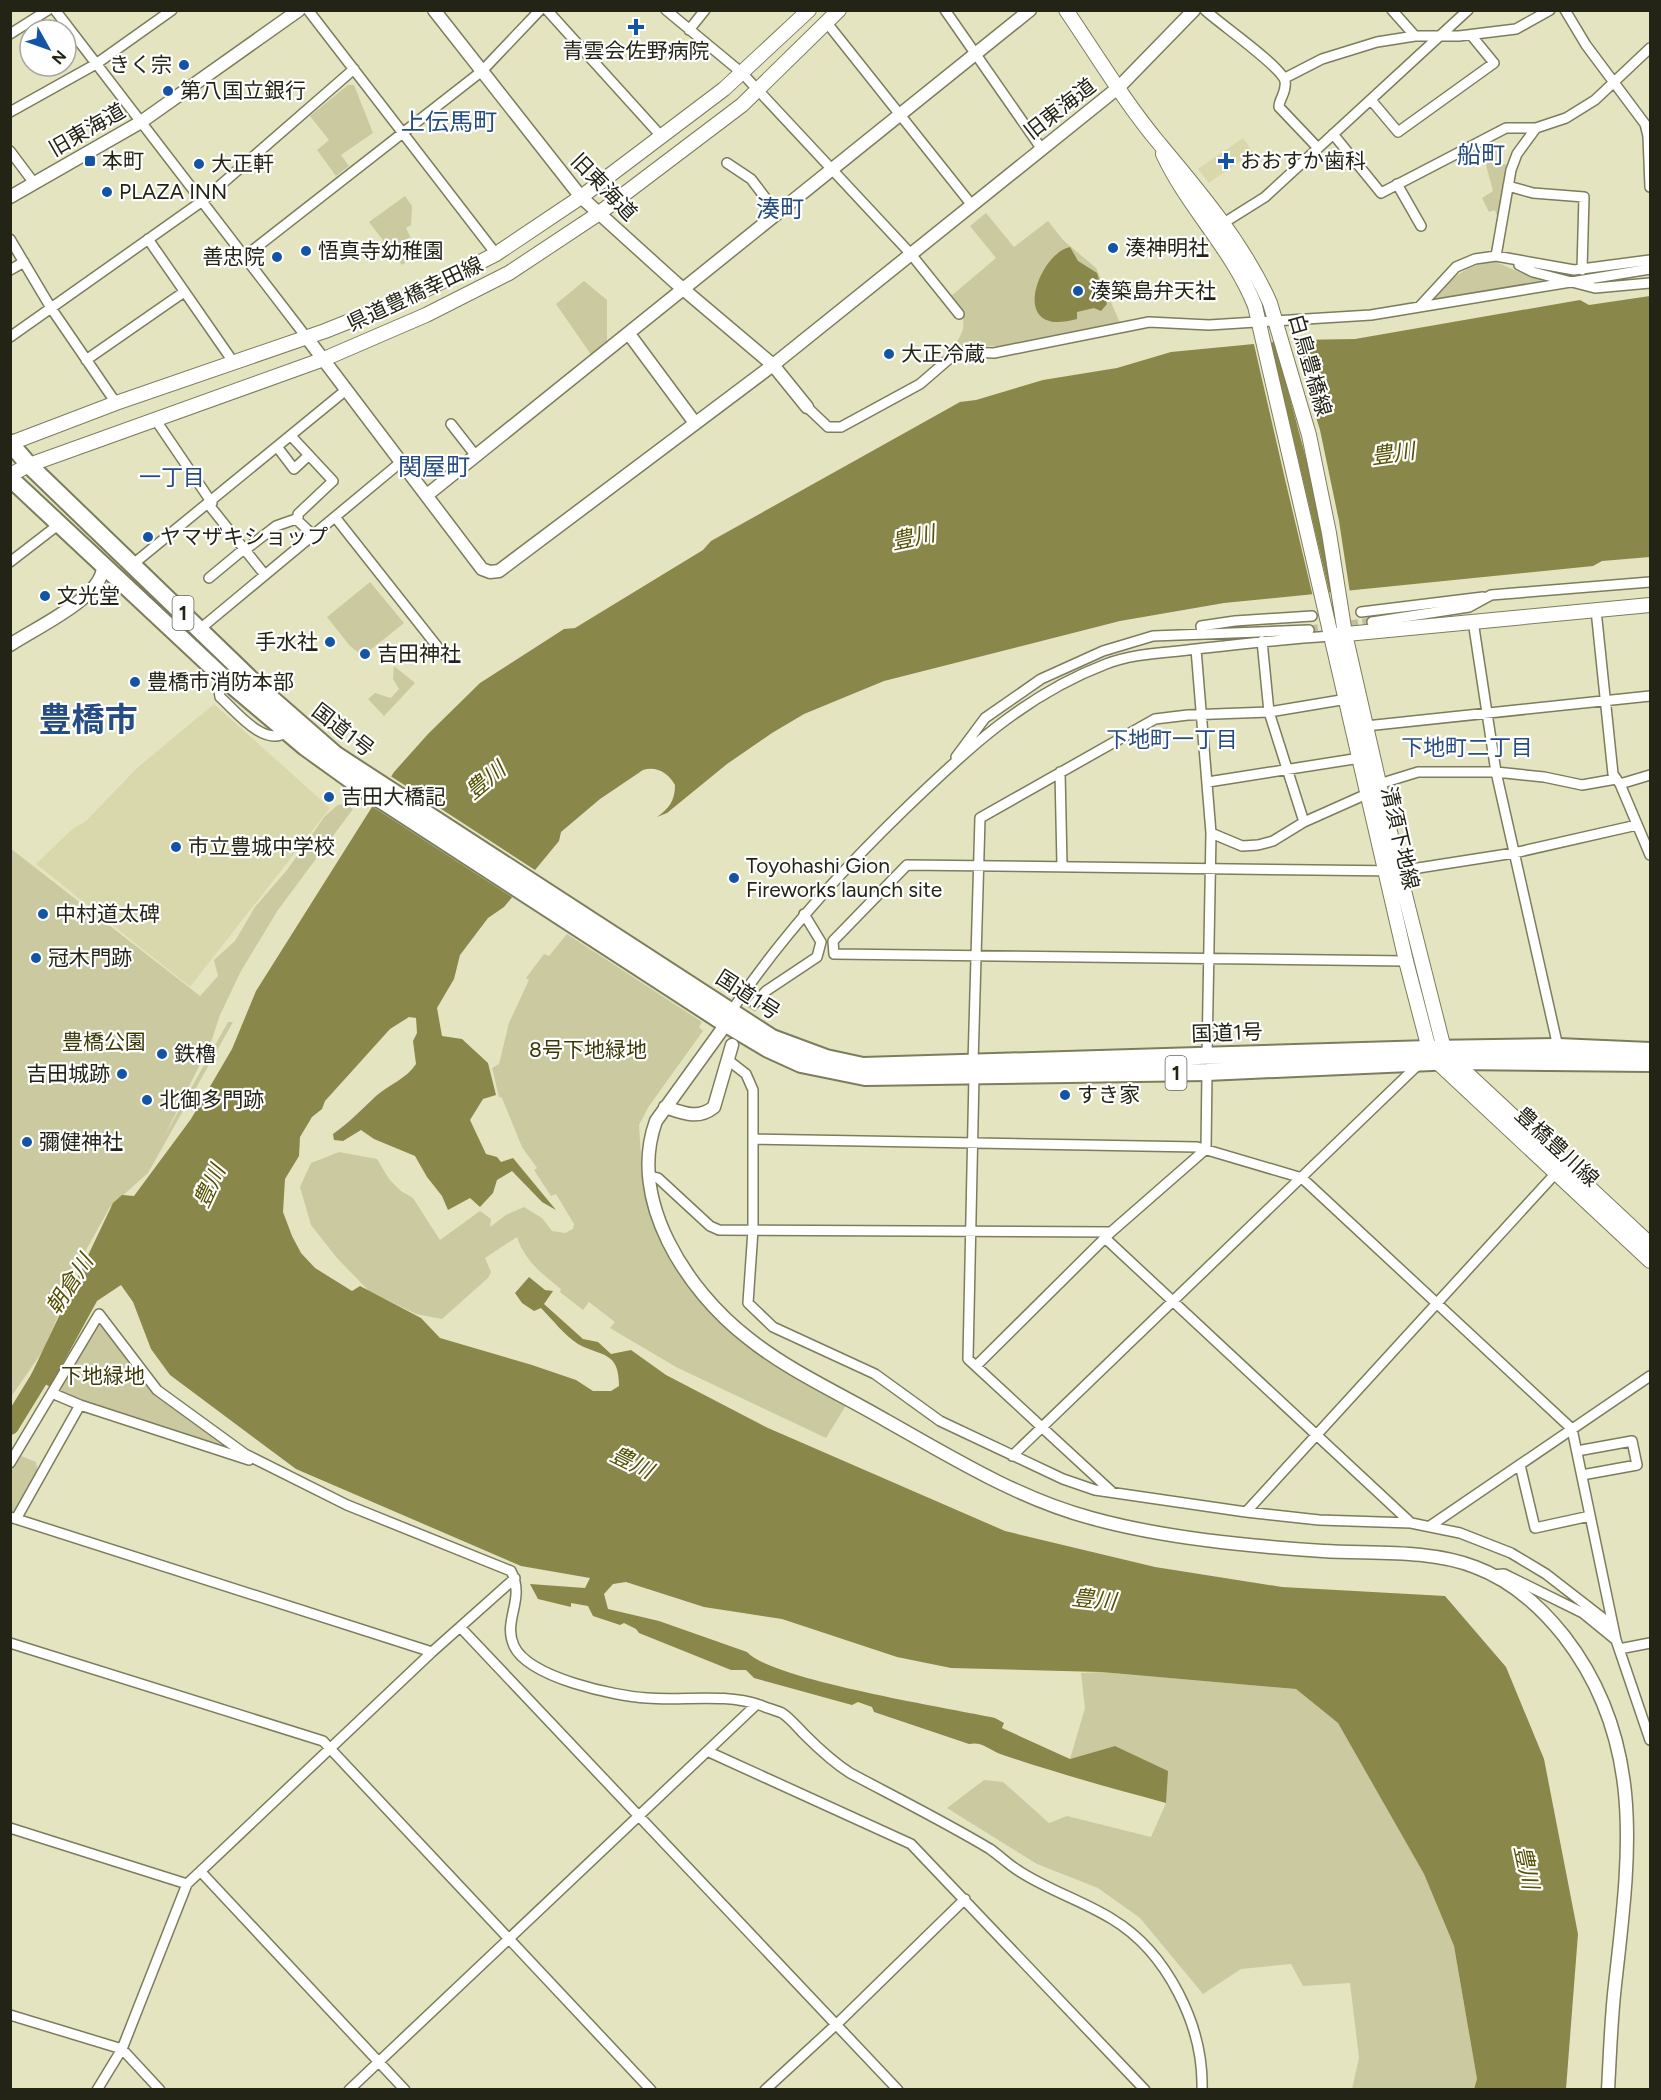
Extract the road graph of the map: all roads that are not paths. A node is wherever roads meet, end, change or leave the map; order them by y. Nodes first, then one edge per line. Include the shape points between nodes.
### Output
1 (48, 10) edge
2 (55, 10) edge
3 (172, 10) edge
4 (299, 10) edge
5 (308, 10) edge
6 (434, 10) edge
7 (540, 10) edge
8 (548, 10) edge
9 (666, 10) edge
10 (705, 10) edge
11 (809, 10) edge
12 (839, 10) edge
13 (945, 10) edge
14 (1030, 10) edge
15 (1066, 10) edge
16 (1205, 10) edge
17 (1392, 10) edge
18 (1468, 10) edge
19 (1550, 10) edge
20 (1564, 10) edge
21 (1190, 12) edge
22 (827, 23) junction
23 (689, 30) junction
24 (10, 34) edge
25 (1441, 35) junction
26 (1471, 35) junction
27 (1415, 36) junction
28 (1650, 48) edge
29 (975, 53) junction
30 (96, 64) junction
31 (354, 69) junction
32 (482, 70) junction
33 (742, 73) junction
34 (1285, 78) junction
35 (1614, 83) junction
36 (1119, 87) junction
37 (758, 91) junction
38 (1371, 100) junction
39 (10, 112) edge
40 (900, 114) junction
41 (141, 122) junction
42 (1536, 128) junction
43 (403, 132) junction
44 (1333, 134) junction
45 (661, 136) junction
46 (1157, 141) junction
47 (1041, 148) junction
48 (1318, 148) junction
49 (10, 151) edge
50 (727, 163) dead end
51 (1650, 165) edge
52 (832, 169) junction
53 (34, 183) junction
54 (1397, 184) junction
55 (1508, 186) junction
56 (1650, 187) edge
57 (10, 197) edge
58 (581, 197) junction
59 (201, 202) junction
60 (971, 204) junction
61 (777, 213) junction
62 (598, 214) junction
63 (1222, 224) junction
64 (1421, 226) dead end
65 (10, 239) edge
66 (148, 239) junction
67 (910, 253) junction
68 (496, 254) junction
69 (1496, 256) junction
70 (244, 257) junction
71 (1650, 260) edge
72 (1511, 261) junction
73 (24, 262) junction
74 (1650, 269) edge
75 (10, 270) edge
76 (1582, 270) junction
77 (1581, 282) junction
78 (1650, 283) edge
79 (683, 289) junction
80 (184, 291) junction
81 (1420, 306) junction
82 (51, 308) junction
83 (959, 314) dead end
84 (1276, 322) junction
85 (1259, 323) junction
86 (629, 334) junction
87 (10, 337) edge
88 (307, 338) junction
89 (324, 359) junction
90 (86, 360) junction
91 (234, 363) junction
92 (773, 364) junction
93 (346, 390) junction
94 (116, 403) junction
95 (807, 407) joint
96 (155, 419) junction
97 (695, 423) junction
98 (451, 424) dead end
99 (292, 437) junction
100 (11, 443) edge
101 (278, 448) junction
102 (309, 456) junction
103 (476, 456) junction
104 (401, 462) junction
105 (29, 465) junction
106 (10, 476) edge
107 (427, 495) junction
108 (210, 504) junction
109 (335, 517) junction
110 (298, 519) junction
111 (58, 525) junction
112 (313, 535) junction
113 (244, 549) junction
114 (10, 562) edge
115 (132, 565) junction
116 (103, 567) junction
117 (265, 575) junction
118 (209, 578) dead end
119 (1650, 582) edge
120 (1491, 596) junction
121 (1650, 605) edge
122 (1596, 610) junction
123 (1361, 612) dead end
124 (1312, 616) dead end
125 (1473, 621) junction
126 (1372, 622) tunnel mouth
127 (200, 630) junction
128 (1309, 630) tunnel mouth
129 (1202, 633) junction
130 (1338, 635) junction
131 (1262, 640) junction
132 (10, 645) edge
133 (1196, 649) junction
134 (444, 655) dead end
135 (1650, 696) edge
136 (1347, 699) junction
137 (1605, 699) junction
138 (1269, 712) junction
139 (1486, 712) junction
140 (1203, 716) junction
141 (1366, 726) junction
142 (1360, 758) junction
143 (953, 762) junction
144 (1287, 770) junction
145 (1060, 772) junction
146 (1496, 772) junction
147 (1650, 775) edge
148 (359, 778) junction
149 (1208, 782) junction
150 (1618, 782) junction
151 (1374, 788) junction
152 (1304, 822) junction
153 (1637, 825) junction
154 (1211, 833) junction
155 (1646, 835) edge
156 (1514, 853) junction
157 (1650, 855) edge
158 (980, 864) junction
159 (1062, 865) junction
160 (1212, 868) junction
161 (1393, 871) junction
162 (804, 915) junction
163 (977, 956) junction
164 (1209, 959) junction
165 (1406, 961) junction
166 (755, 1003) tunnel mouth
167 (724, 1014) junction
168 (732, 1045) tunnel mouth
169 (1558, 1047) junction
170 (1650, 1051) edge
171 (1437, 1057) junction
172 (728, 1060) junction
173 (1650, 1063) edge
174 (1207, 1064) junction
175 (974, 1069) junction
176 (665, 1107) junction
177 (753, 1139) junction
178 (974, 1145) junction
179 (1206, 1149) junction
180 (1555, 1174) junction
181 (650, 1176) junction
182 (1302, 1178) junction
183 (753, 1230) junction
184 (971, 1230) junction
185 (1108, 1235) junction
186 (1650, 1244) edge
187 (1650, 1261) edge
188 (1173, 1301) junction
189 (1437, 1304) junction
190 (976, 1366) junction
191 (1650, 1376) edge
192 (54, 1394) junction
193 (80, 1405) junction
194 (1042, 1426) junction
195 (1572, 1429) junction
196 (1317, 1435) junction
197 (1577, 1451) junction
198 (1012, 1456) junction
199 (10, 1463) edge
200 (1520, 1465) junction
201 (267, 1466) junction
202 (1582, 1475) junction
203 (1111, 1491) junction
204 (1246, 1512) junction
205 (1590, 1516) junction
206 (13, 1518) edge
207 (1411, 1523) junction
208 (1430, 1526) junction
209 (1492, 1575) junction
210 (515, 1578) junction
211 (1613, 1626) junction
212 (460, 1627) junction
213 (10, 1643) edge
214 (1650, 1643) edge
215 (1617, 1644) junction
216 (432, 1652) junction
217 (757, 1704) junction
218 (1650, 1740) edge
219 (330, 1749) junction
220 (709, 1752) junction
221 (638, 1818) junction
222 (10, 1828) edge
223 (201, 1872) junction
224 (187, 1884) junction
225 (965, 1899) junction
226 (509, 1940) junction
227 (10, 2015) edge
228 (835, 2024) junction
229 (122, 2049) junction
230 (378, 2062) junction
231 (97, 2090) edge
232 (160, 2090) edge
233 (349, 2090) edge
234 (405, 2090) edge
235 (651, 2090) edge
236 (765, 2090) edge
237 (897, 2090) edge
238 (1145, 2090) edge
239 (1202, 2090) edge
240 (1608, 2090) edge

1 - 24 street
2 - 30 street
3 - 30 street
4 - 41 street, 旧東海道
5 - 31 street
6 - 32 street, 旧東海道
7 - 32 street
8 - 45 street
9 - 23 street
10 - 23 street
11 - 33 main road, 県道豊橋幸田線
12 - 22 main road, 県道豊橋幸田線
13 - 29 street
14 - 29 street
15 - 36 main road, 白鳥豊橋線
16 - 34 street via 1273,63
17 - 27 street
18 - 25 street
19 - 26 street via 1516,29
20 - 35 street
21 - 36 street, 旧東海道
22 - 37 main road, 県道豊橋幸田線
22 - 40 street
23 - 33 street
25 - 26 street
25 - 27 street
25 - 38 street
26 - 38 street via 1494,63 1398,132
27 - 34 street via 1377,42 1322,59
28 - 35 street
29 - 40 street
29 - 47 street
30 - 39 street
30 - 41 street
31 - 43 street
31 - 59 street
32 - 43 street
32 - 58 street, 旧東海道
33 - 37 street
33 - 45 main road, 県道豊橋幸田線
34 - 48 street via 1286,90 1279,107
35 - 42 street via 1566,118
35 - 51 street via 1645,124
36 - 46 main road, 白鳥豊橋線
36 - 47 street, 旧東海道
37 - 52 street
37 - 62 main road, 県道豊橋幸田線
38 - 44 street
40 - 52 street
40 - 60 street
41 - 53 street, 旧東海道
41 - 59 street
42 - 54 street via 1506,129
42 - 55 street via 1517,154
43 - 68 street
43 - 70 street
44 - 48 street
44 - 54 street via 1381,193
45 - 58 main road, 県道豊橋幸田線
46 - 63 main road, 白鳥豊橋線
46 - 85 main road, 白鳥豊橋線 via 1174,177 1244,279
47 - 60 street, 旧東海道
48 - 63 street via 1265,197
49 - 53 street
50 - 61 street via 750,178
51 - 56 street
52 - 61 street
52 - 67 street
53 - 57 street, 旧東海道
54 - 64 street
55 - 69 street
55 - 76 street via 1533,193 1584,197
58 - 62 street, 旧東海道
58 - 68 main road, 県道豊橋幸田線
59 - 66 street
59 - 70 street
60 - 67 street, 旧東海道
61 - 79 street
62 - 79 street, 旧東海道
62 - 89 main road, 県道豊橋幸田線 via 509,273 426,315
63 - 84 main road, 白鳥豊橋線 via 1262,285
65 - 73 street
66 - 80 street
66 - 82 street
67 - 83 street
67 - 92 street, 旧東海道
68 - 88 main road, 県道豊橋幸田線 via 415,295
69 - 72 street
69 - 81 street via 1456,267
70 - 88 street
71 - 76 street
72 - 76 street
72 - 77 street via 1533,272
73 - 75 street
73 - 82 street
74 - 77 street, 旧東海道
77 - 78 street via 1595,288
77 - 81 street, 旧東海道
79 - 86 street
79 - 92 street, 旧東海道
80 - 90 street
80 - 91 street
81 - 84 street, 旧東海道 via 1371,315
82 - 87 street
82 - 90 street
84 - 85 street, 旧東海道
84 - 130 main road, 白鳥豊橋線 via 1309,435 1329,533 1341,607
85 - 95 street, 旧東海道 via 1149,322 994,353 957,352 920,384 841,427 828,426
85 - 130 main road, 白鳥豊橋線 via 1326,610
86 - 97 street
86 - 103 street
88 - 89 street
88 - 91 main road, 県道豊橋幸田線
89 - 93 street
89 - 96 main road, 県道豊橋幸田線
90 - 94 street
91 - 94 main road, 県道豊橋幸田線
92 - 95 street, 旧東海道
92 - 97 street
93 - 99 street
93 - 104 street
94 - 100 main road, 県道豊橋幸田線
96 - 105 main road, 県道豊橋幸田線
96 - 108 street
97 - 107 street via 499,571 482,569
98 - 103 street
99 - 101 street
99 - 102 street
100 - 105 highway, 国道1号 / 1
101 - 102 street via 294,468
101 - 108 street
102 - 110 street via 333,481 298,514
103 - 107 street
104 - 107 street
104 - 109 street
105 - 106 main road, 県道豊橋幸田線
105 - 115 highway, 国道1号 / 1
106 - 111 highway, 国道1号 / 1
108 - 113 street
108 - 115 street
109 - 112 street
109 - 134 street
110 - 112 street
110 - 113 street via 276,526
111 - 114 street
111 - 116 highway, 国道1号 / 1
112 - 117 street
113 - 117 street
113 - 118 street
115 - 127 highway, 国道1号 / 1
116 - 132 street via 100,580 81,600
116 - 148 highway, 国道1号 / 1 via 287,732
117 - 127 street
119 - 120 street
120 - 123 street
120 - 126 street via 1469,607
121 - 122 main road
122 - 125 main road
122 - 137 street
124 - 129 street via 1224,622 1201,626
125 - 130 main road
125 - 139 street
127 - 148 highway, 国道1号 / 1
128 - 129 street
129 - 143 street via 1153,636 1061,669 985,718
130 - 131 street
130 - 136 main road, 清須下地線
130 - 141 main road, 清須下地線
131 - 133 street
131 - 138 street
133 - 140 street
133 - 143 street via 1109,663 1065,682 1005,718
135 - 137 street
136 - 138 street
136 - 142 main road, 清須下地線
137 - 139 street
137 - 150 street via 1612,774
138 - 140 street
138 - 144 street
139 - 141 street
139 - 146 street
140 - 145 street via 1155,719
140 - 149 street
141 - 151 main road, 清須下地線
142 - 144 street
142 - 151 main road, 清須下地線
143 - 162 street
144 - 149 street
144 - 152 street
145 - 158 street via 980,818
145 - 159 street
146 - 150 street via 1582,784
146 - 151 street via 1418,772
146 - 156 street
147 - 150 street
148 - 167 highway, 国道1号 / 1
149 - 154 street
150 - 153 street
151 - 152 street
151 - 161 main road, 清須下地線
152 - 154 street via 1273,841 1258,845 1242,846
153 - 155 street
153 - 156 street
154 - 160 street
155 - 157 street
156 - 161 street
156 - 169 street
158 - 159 street
158 - 163 street
158 - 163 street via 907,865 833,940 834,954
159 - 160 street
160 - 161 street
160 - 164 street
161 - 165 main road, 清須下地線
161 - 171 main road, 清須下地線
162 - 166 street via 821,942 817,957 766,991
162 - 167 street
163 - 164 street
163 - 175 street
164 - 165 street
164 - 174 street
165 - 171 main road, 清須下地線
167 - 175 highway, 国道1号 / 1 via 772,1038 826,1058 863,1066
167 - 176 street
168 - 172 street
169 - 170 highway, 国道1号 / 1
169 - 171 highway, 国道1号 / 1
171 - 173 highway, 国道1号 / 1
171 - 174 highway, 国道1号 / 1
171 - 180 main road, 豊橋豊川線
171 - 182 street
171 - 186 main road, 豊橋豊川線
172 - 176 street via 720,1094 707,1113 690,1115
172 - 177 street via 751,1081
174 - 175 highway, 国道1号 / 1
174 - 179 street
175 - 178 street
176 - 181 street via 649,1139
177 - 178 street
177 - 183 street
178 - 179 street
178 - 184 street
179 - 182 street
179 - 185 street
180 - 187 main road, 豊橋豊川線
180 - 189 street
181 - 183 street via 658,1178 710,1226 719,1230
181 - 209 street via 656,1211 675,1252 726,1319 771,1354 960,1464 1063,1509 1116,1525 1240,1544 1433,1558 1463,1563
182 - 188 street
182 - 189 street
183 - 184 street
183 - 198 street via 748,1303 759,1314 774,1327 875,1374 940,1421
184 - 185 street
184 - 190 street via 968,1359
185 - 188 street
185 - 190 street
188 - 194 street
188 - 196 street
189 - 195 street
189 - 196 street
190 - 194 street
191 - 195 street
192 - 193 street
192 - 199 street
192 - 201 street via 99,1314 157,1390
193 - 201 street
193 - 206 street
194 - 198 street
194 - 203 street
195 - 197 street
195 - 200 street
196 - 204 street
196 - 207 street
197 - 202 street
197 - 202 street via 1632,1441 1636,1457 1637,1465
198 - 203 street via 1095,1490
200 - 205 street via 1535,1527
200 - 208 street
201 - 210 street via 348,1505 511,1571
202 - 205 street
203 - 204 street
204 - 207 street via 1318,1520
205 - 211 street
206 - 216 street
207 - 208 street
208 - 211 street via 1511,1553 1546,1574
209 - 215 street via 1504,1574 1583,1613
209 - 240 street via 1533,1603 1565,1637 1599,1690 1619,1747 1627,1804 1627,1882 1614,1988
210 - 212 street
210 - 217 street via 518,1597 510,1623 514,1647 525,1660 543,1671 626,1696 720,1698
211 - 215 street
212 - 216 street
212 - 221 street
213 - 219 street via 322,1741
214 - 215 street
215 - 218 street
216 - 219 street
217 - 220 street
217 - 239 street via 783,1713 850,1773 1124,1928 1163,1968 1179,1996 1199,2053
219 - 223 street
219 - 226 street
220 - 221 street
220 - 225 street via 911,1844
221 - 226 street
221 - 228 street
222 - 224 street
223 - 224 street
223 - 230 street
224 - 229 street
225 - 228 street
225 - 238 street
226 - 230 street
226 - 235 street
227 - 229 street
228 - 236 street
228 - 237 street
229 - 231 street
229 - 232 street
230 - 233 street
230 - 234 street

